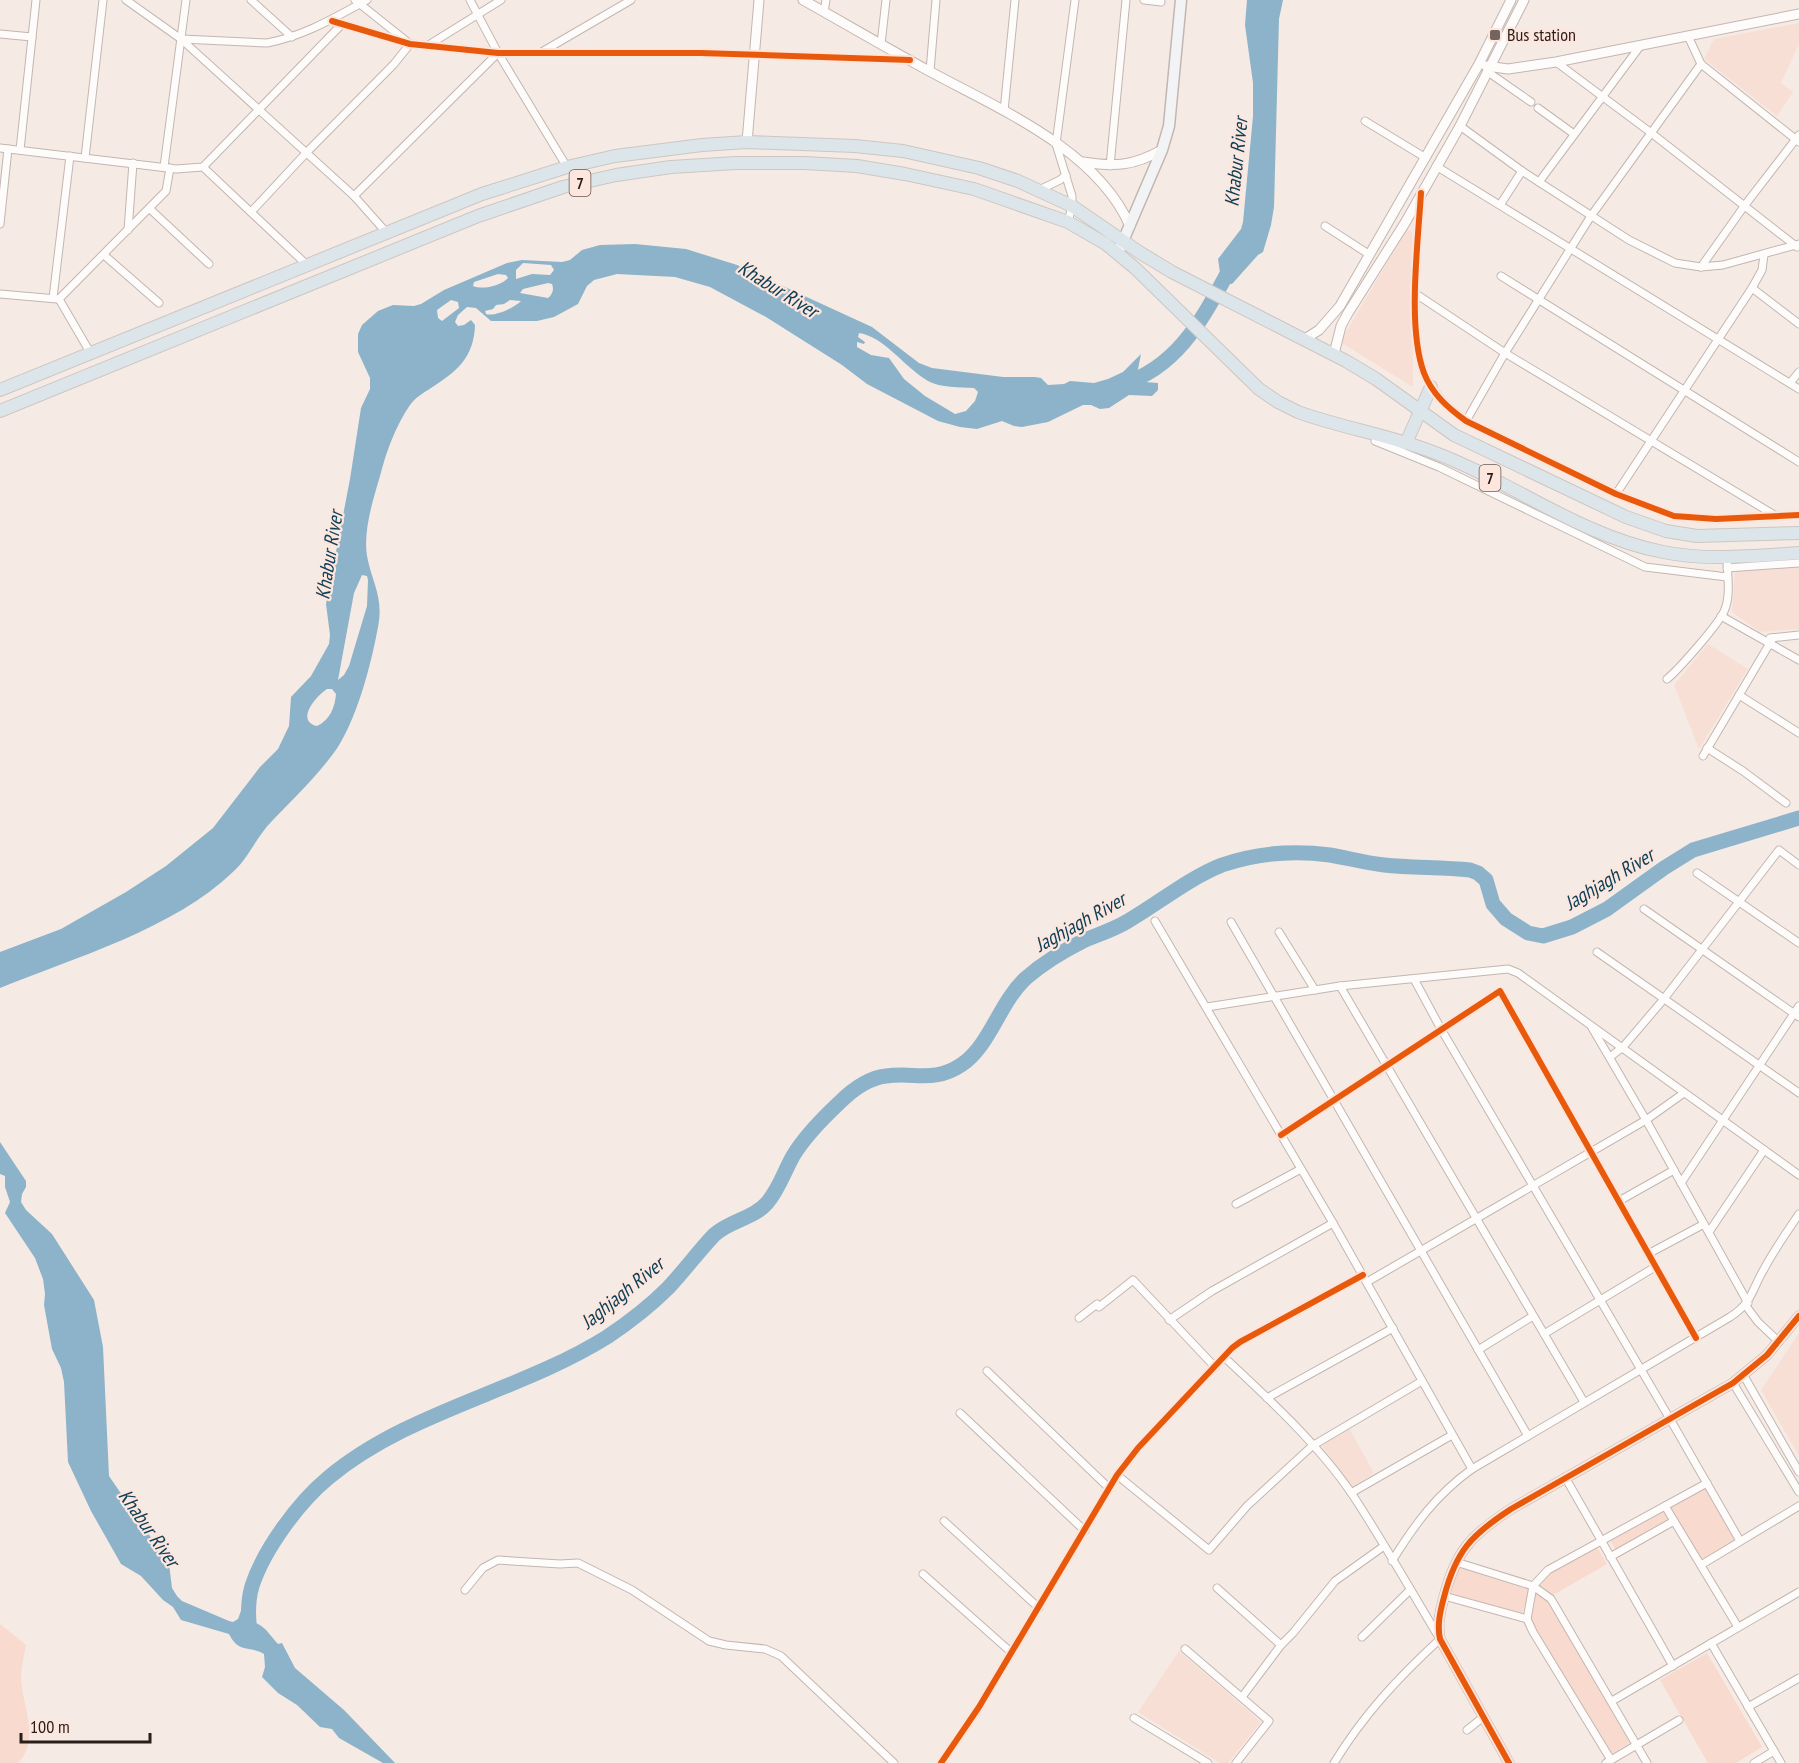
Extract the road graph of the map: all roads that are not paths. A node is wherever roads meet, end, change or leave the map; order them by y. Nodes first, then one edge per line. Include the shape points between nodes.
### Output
1 (36, 0) edge
2 (103, 0) edge
3 (126, 0) edge
4 (186, 0) edge
5 (251, 0) edge
6 (470, 0) edge
7 (501, 0) edge
8 (631, 0) edge
9 (759, 0) edge
10 (803, 0) edge
11 (826, 0) edge
12 (886, 0) edge
13 (936, 0) edge
14 (1015, 0) edge
15 (1075, 0) edge
16 (1126, 0) edge
17 (1144, 0) edge
18 (1181, 0) edge
19 (1511, 0) edge
20 (1524, 0) edge
21 (361, 1) edge
22 (1161, 2) dead end
23 (825, 12) junction
24 (477, 14) junction
25 (1799, 14) edge
26 (332, 21) junction
27 (342, 24) junction
28 (0, 34) edge
29 (1688, 36) junction
30 (32, 37) junction
31 (292, 38) junction
32 (181, 39) junction
33 (410, 44) junction
34 (880, 44) junction
35 (1641, 45) junction
36 (427, 46) junction
37 (498, 53) junction
38 (538, 54) junction
39 (754, 54) junction
40 (910, 60) junction
41 (1556, 62) junction
42 (1479, 64) junction
43 (1701, 64) junction
44 (1489, 70) junction
45 (930, 71) junction
46 (1602, 96) junction
47 (1531, 102) dead end
48 (1538, 108) dead end
49 (259, 109) junction
50 (1004, 111) junction
51 (1365, 121) dead end
52 (1460, 126) junction
53 (1650, 132) junction
54 (1574, 134) junction
55 (1798, 139) edge
56 (747, 142) junction
57 (1056, 144) junction
58 (4, 148) edge
59 (20, 150) junction
60 (1162, 150) junction
61 (307, 152) junction
62 (70, 156) junction
63 (85, 158) junction
64 (1426, 158) junction
65 (1083, 162) junction
66 (133, 164) junction
67 (1110, 166) junction
68 (1436, 166) junction
69 (203, 167) junction
70 (567, 167) junction
71 (167, 168) junction
72 (1522, 171) junction
73 (1066, 175) junction
74 (1539, 182) junction
75 (1039, 190) junction
76 (1421, 193) junction
77 (354, 196) junction
78 (1500, 205) junction
79 (1745, 205) junction
80 (1072, 206) junction
81 (150, 208) junction
82 (251, 212) junction
83 (1591, 216) junction
84 (1068, 222) junction
85 (0, 224) edge
86 (1130, 226) junction
87 (1325, 226) dead end
88 (128, 230) junction
89 (386, 232) junction
90 (1123, 240) junction
91 (1798, 246) edge
92 (1570, 248) junction
93 (1118, 253) junction
94 (104, 255) junction
95 (1370, 255) junction
96 (1764, 255) junction
97 (209, 264) dead end
98 (307, 265) junction
99 (1701, 267) junction
100 (1501, 276) dead end
101 (1752, 288) junction
102 (0, 294) edge
103 (1416, 294) junction
104 (56, 299) junction
105 (1539, 299) junction
106 (159, 303) dead end
107 (1799, 324) edge
108 (1305, 339) junction
109 (1718, 340) junction
110 (1505, 352) junction
111 (91, 354) junction
112 (1334, 354) junction
113 (1799, 372) edge
114 (1790, 383) junction
115 (1431, 387) junction
116 (1799, 389) edge
117 (0, 390) edge
118 (1685, 390) junction
119 (0, 411) edge
120 (1420, 412) junction
121 (1466, 421) junction
122 (1375, 441) dead end
123 (1652, 441) junction
124 (1406, 444) junction
125 (1799, 462) edge
126 (1616, 494) junction
127 (1799, 515) edge
128 (1777, 517) junction
129 (1799, 533) edge
130 (1799, 553) edge
131 (1727, 562) junction
132 (1799, 562) edge
133 (1727, 577) junction
134 (1721, 616) junction
135 (1799, 635) edge
136 (1771, 641) junction
137 (1799, 660) edge
138 (1667, 679) dead end
139 (1739, 695) junction
140 (1799, 733) edge
141 (1707, 748) junction
142 (1703, 756) dead end
143 (1786, 802) dead end
144 (1799, 865) edge
145 (1697, 873) dead end
146 (1739, 902) junction
147 (1644, 909) dead end
148 (1155, 921) dead end
149 (1231, 921) dead end
150 (1279, 932) dead end
151 (1799, 943) edge
152 (1702, 951) junction
153 (1597, 952) dead end
154 (1414, 979) junction
155 (1340, 986) junction
156 (1315, 990) junction
157 (1273, 996) junction
158 (1663, 1000) junction
159 (1799, 1006) edge
160 (1207, 1007) junction
161 (1797, 1015) edge
162 (1589, 1022) junction
163 (1441, 1029) junction
164 (1623, 1047) junction
165 (1610, 1057) junction
166 (1387, 1065) junction
167 (1760, 1066) junction
168 (1684, 1093) junction
169 (1799, 1093) edge
170 (1334, 1100) junction
171 (1646, 1120) junction
172 (1723, 1121) junction
173 (1281, 1135) junction
174 (1764, 1150) junction
175 (1592, 1152) junction
176 (1301, 1169) junction
177 (1674, 1170) junction
178 (1799, 1175) edge
179 (1681, 1183) junction
180 (1533, 1187) junction
181 (1619, 1201) junction
182 (1236, 1204) dead end
183 (1799, 1214) edge
184 (1476, 1220) junction
185 (1333, 1223) junction
186 (1704, 1224) junction
187 (1709, 1232) junction
188 (1423, 1251) junction
189 (1648, 1254) junction
190 (1655, 1267) junction
191 (1363, 1275) junction
192 (1367, 1282) junction
193 (1600, 1300) junction
194 (1747, 1304) junction
195 (1533, 1316) junction
196 (1799, 1316) edge
197 (1079, 1318) dead end
198 (1170, 1320) junction
199 (1393, 1328) junction
200 (1544, 1334) junction
201 (1696, 1338) junction
202 (1779, 1342) junction
203 (1478, 1350) junction
204 (1224, 1357) junction
205 (1215, 1367) junction
206 (1641, 1369) junction
207 (987, 1371) dead end
208 (1744, 1376) junction
209 (1422, 1381) junction
210 (1733, 1383) junction
211 (1267, 1398) junction
212 (1584, 1402) junction
213 (960, 1413) dead end
214 (1670, 1419) junction
215 (1452, 1435) junction
216 (1528, 1436) junction
217 (1312, 1446) junction
218 (1472, 1469) junction
219 (1799, 1472) edge
220 (1117, 1475) junction
221 (1565, 1478) junction
222 (1707, 1482) junction
223 (1109, 1488) junction
224 (1799, 1492) edge
225 (1351, 1493) junction
226 (1665, 1506) junction
227 (1799, 1506) edge
228 (944, 1521) dead end
229 (1674, 1521) junction
230 (1085, 1531) junction
231 (1602, 1541) junction
232 (1740, 1541) junction
233 (1384, 1546) junction
234 (1610, 1557) junction
235 (1392, 1561) junction
236 (1456, 1562) junction
237 (1701, 1565) junction
238 (923, 1574) dead end
239 (1533, 1586) junction
240 (1217, 1588) dead end
241 (465, 1590) dead end
242 (1410, 1590) junction
243 (1799, 1592) edge
244 (1444, 1596) junction
245 (1039, 1608) junction
246 (1527, 1619) junction
247 (1738, 1627) junction
248 (1362, 1637) dead end
249 (1440, 1639) junction
250 (1711, 1643) junction
251 (1281, 1645) junction
252 (1185, 1649) dead end
253 (1012, 1653) junction
254 (1673, 1666) junction
255 (1799, 1678) edge
256 (1242, 1697) junction
257 (1612, 1701) junction
258 (1748, 1707) junction
259 (1134, 1718) dead end
260 (1482, 1718) junction
261 (1679, 1720) dead end
262 (1467, 1730) dead end
263 (1637, 1745) junction
264 (1774, 1752) junction
265 (1608, 1762) edge
266 (894, 1763) edge
267 (941, 1763) edge
268 (1208, 1763) edge
269 (1236, 1763) edge
270 (1334, 1763) edge
271 (1509, 1763) edge
272 (1647, 1763) edge
273 (1754, 1763) edge
274 (1781, 1763) edge

1 - 30 street
2 - 63 street
3 - 32 street
4 - 32 street
5 - 31 street
6 - 24 street
7 - 24 street
8 - 38 street
9 - 39 street
10 - 23 street
11 - 23 street
12 - 34 street
13 - 45 street
14 - 50 street
15 - 57 street
16 - 67 street
17 - 22 street
18 - 60 main road via 1172,106
19 - 42 street
20 - 44 street
21 - 26 street
21 - 33 street
23 - 34 street
24 - 36 street
24 - 37 street
25 - 29 street
26 - 27 street
26 - 31 street
27 - 33 street
27 - 49 street
28 - 30 street
29 - 35 street
29 - 43 street
30 - 59 street
31 - 32 street via 267,43
32 - 49 street
32 - 71 street
33 - 36 street
33 - 61 street
34 - 40 street
35 - 41 street
35 - 46 street
36 - 37 street
37 - 38 street
37 - 70 street
37 - 77 street
38 - 39 street
39 - 40 street
39 - 56 street
40 - 45 street
41 - 44 street
41 - 46 street
42 - 44 street
42 - 64 street
43 - 53 street
43 - 55 street
44 - 47 street
44 - 52 street
45 - 50 street
46 - 53 street
46 - 54 street
48 - 54 street
49 - 61 street
49 - 69 street
50 - 57 street
51 - 64 street
52 - 68 street
52 - 72 street
53 - 79 street
53 - 83 street
54 - 74 street
55 - 79 street
56 - 70 highway, 7 via 662,149
56 - 75 highway, 7 via 903,152 979,168
57 - 65 street
57 - 73 street
58 - 59 street
58 - 85 street
59 - 62 street
60 - 67 street via 1146,159
60 - 86 main road
61 - 77 street
61 - 82 street
62 - 63 street
62 - 104 street
63 - 66 street
64 - 95 street
65 - 67 street
65 - 86 street via 1114,196
66 - 71 street
66 - 88 street
68 - 76 street
68 - 78 street
69 - 71 street
69 - 82 street
70 - 89 highway, 7
71 - 81 street via 166,191
72 - 74 street
72 - 78 street
73 - 75 street
73 - 80 street
74 - 83 street
75 - 80 highway, 7
76 - 103 street
76 - 112 street via 1348,313
77 - 89 street
78 - 92 street
79 - 91 street
79 - 99 street
80 - 84 street
80 - 90 highway, 7
81 - 88 street
81 - 97 street
82 - 98 street
83 - 92 street
83 - 99 street via 1666,260
84 - 93 highway, 7
84 - 119 highway, 7 via 951,183 856,166 735,163 616,175 563,187 478,216
86 - 90 main road
87 - 95 street
88 - 94 street
89 - 98 highway, 7
90 - 93 main road
90 - 108 highway, 7 via 1172,272
91 - 96 street
92 - 105 street
92 - 109 street
93 - 124 highway, 7 via 1259,388 1289,408
94 - 104 street
94 - 106 street
95 - 108 street via 1330,319
96 - 99 street
96 - 101 street
98 - 111 highway, 7
100 - 105 street
101 - 107 street
101 - 109 street
102 - 104 street
103 - 110 street
103 - 115 street via 1417,345
104 - 111 street
105 - 110 street
105 - 118 street
108 - 112 highway, 7
109 - 114 street
109 - 118 street
110 - 121 street
110 - 123 street
111 - 117 highway, 7
112 - 120 highway, 7
113 - 114 street
114 - 116 street
115 - 120 highway
115 - 121 street
118 - 123 street
118 - 125 street
120 - 124 highway
120 - 129 highway, 7 via 1489,453 1650,526 1704,536
121 - 126 street
122 - 133 street via 1439,467 1645,567
123 - 126 street
123 - 128 street
124 - 131 highway, 7 via 1452,460 1622,541
126 - 128 street via 1686,518
127 - 128 street
130 - 131 highway, 7
131 - 132 street
131 - 133 street
133 - 134 street via 1726,607
134 - 136 street
134 - 138 street
135 - 136 street
136 - 137 street
136 - 139 street
139 - 140 street
139 - 141 street
141 - 142 street
141 - 143 street
144 - 146 street via 1779,850
145 - 146 street
146 - 151 street
146 - 152 street
147 - 152 street
148 - 160 street
149 - 157 street
150 - 156 street
152 - 158 street
152 - 161 street
153 - 158 street
154 - 155 street
154 - 162 street via 1508,969
154 - 163 street
155 - 156 street
155 - 166 street
156 - 157 street
157 - 160 street
157 - 170 street
158 - 164 street
158 - 167 street
159 - 161 street
160 - 173 street
161 - 167 street
162 - 164 street
162 - 165 street
163 - 166 street
163 - 175 street via 1500,991
163 - 180 street
164 - 165 street
164 - 168 street
165 - 171 street
166 - 170 street
166 - 184 street
167 - 169 street
167 - 172 street
168 - 171 street
168 - 172 street
170 - 173 street
170 - 188 street
171 - 175 street
171 - 177 street
172 - 174 street
172 - 179 street
173 - 176 street
174 - 178 street
174 - 187 street
175 - 180 street
175 - 181 street
176 - 182 street
176 - 185 street
177 - 179 street
177 - 181 street
179 - 186 street
180 - 184 street
180 - 193 street
181 - 189 street
183 - 194 street
184 - 188 street
184 - 195 street
185 - 191 street
185 - 198 street via 1212,1291
186 - 187 street
186 - 189 street
187 - 194 street
188 - 192 street
188 - 203 street
189 - 190 street
190 - 193 street
190 - 201 street
191 - 192 street
191 - 204 street via 1240,1342
192 - 199 street
193 - 200 street
193 - 206 street
194 - 201 street
194 - 202 street via 1758,1322
195 - 200 street
195 - 203 street
196 - 202 street
197 - 198 street via 1132,1280
198 - 205 street
199 - 209 street
199 - 211 street
200 - 212 street
201 - 206 street
202 - 208 street
203 - 216 street
204 - 205 street
204 - 211 street
205 - 220 street
206 - 212 street
206 - 214 street
207 - 223 street
208 - 210 street
208 - 219 street
209 - 215 street
209 - 217 street
210 - 214 street
210 - 224 street
211 - 217 street
212 - 216 street
213 - 230 street
214 - 221 street
214 - 222 street
215 - 218 street
215 - 225 street
216 - 218 street
217 - 220 street via 1247,1506 1209,1550
217 - 225 street
218 - 235 street via 1434,1501
220 - 223 street
221 - 231 street
221 - 236 street via 1491,1522 1472,1539
222 - 226 street
222 - 232 street
223 - 230 street
225 - 233 street
226 - 229 street
226 - 231 street
227 - 232 street
228 - 245 street
229 - 234 street
229 - 237 street
230 - 245 street
231 - 234 street
231 - 239 street via 1548,1570
232 - 237 street
233 - 235 street
233 - 251 street via 1335,1581
234 - 254 street
235 - 242 street
236 - 239 street
236 - 244 street
237 - 247 street
238 - 253 street
239 - 246 street
239 - 257 street via 1555,1604
240 - 251 street
241 - 266 street via 483,1568 498,1560 583,1564 710,1641 765,1649 781,1656
242 - 248 street
242 - 249 street
243 - 247 street
244 - 246 street
244 - 249 street via 1438,1624
245 - 253 street
246 - 265 street
247 - 250 street
249 - 260 street
249 - 270 street via 1370,1710
250 - 254 street
250 - 258 street
251 - 256 street
252 - 256 street
253 - 267 street
254 - 257 street
255 - 258 street
256 - 269 street via 1269,1721
257 - 263 street
258 - 264 street
259 - 268 street
260 - 262 street
260 - 271 street
261 - 263 street
263 - 265 street
263 - 272 street
264 - 273 street
264 - 274 street

